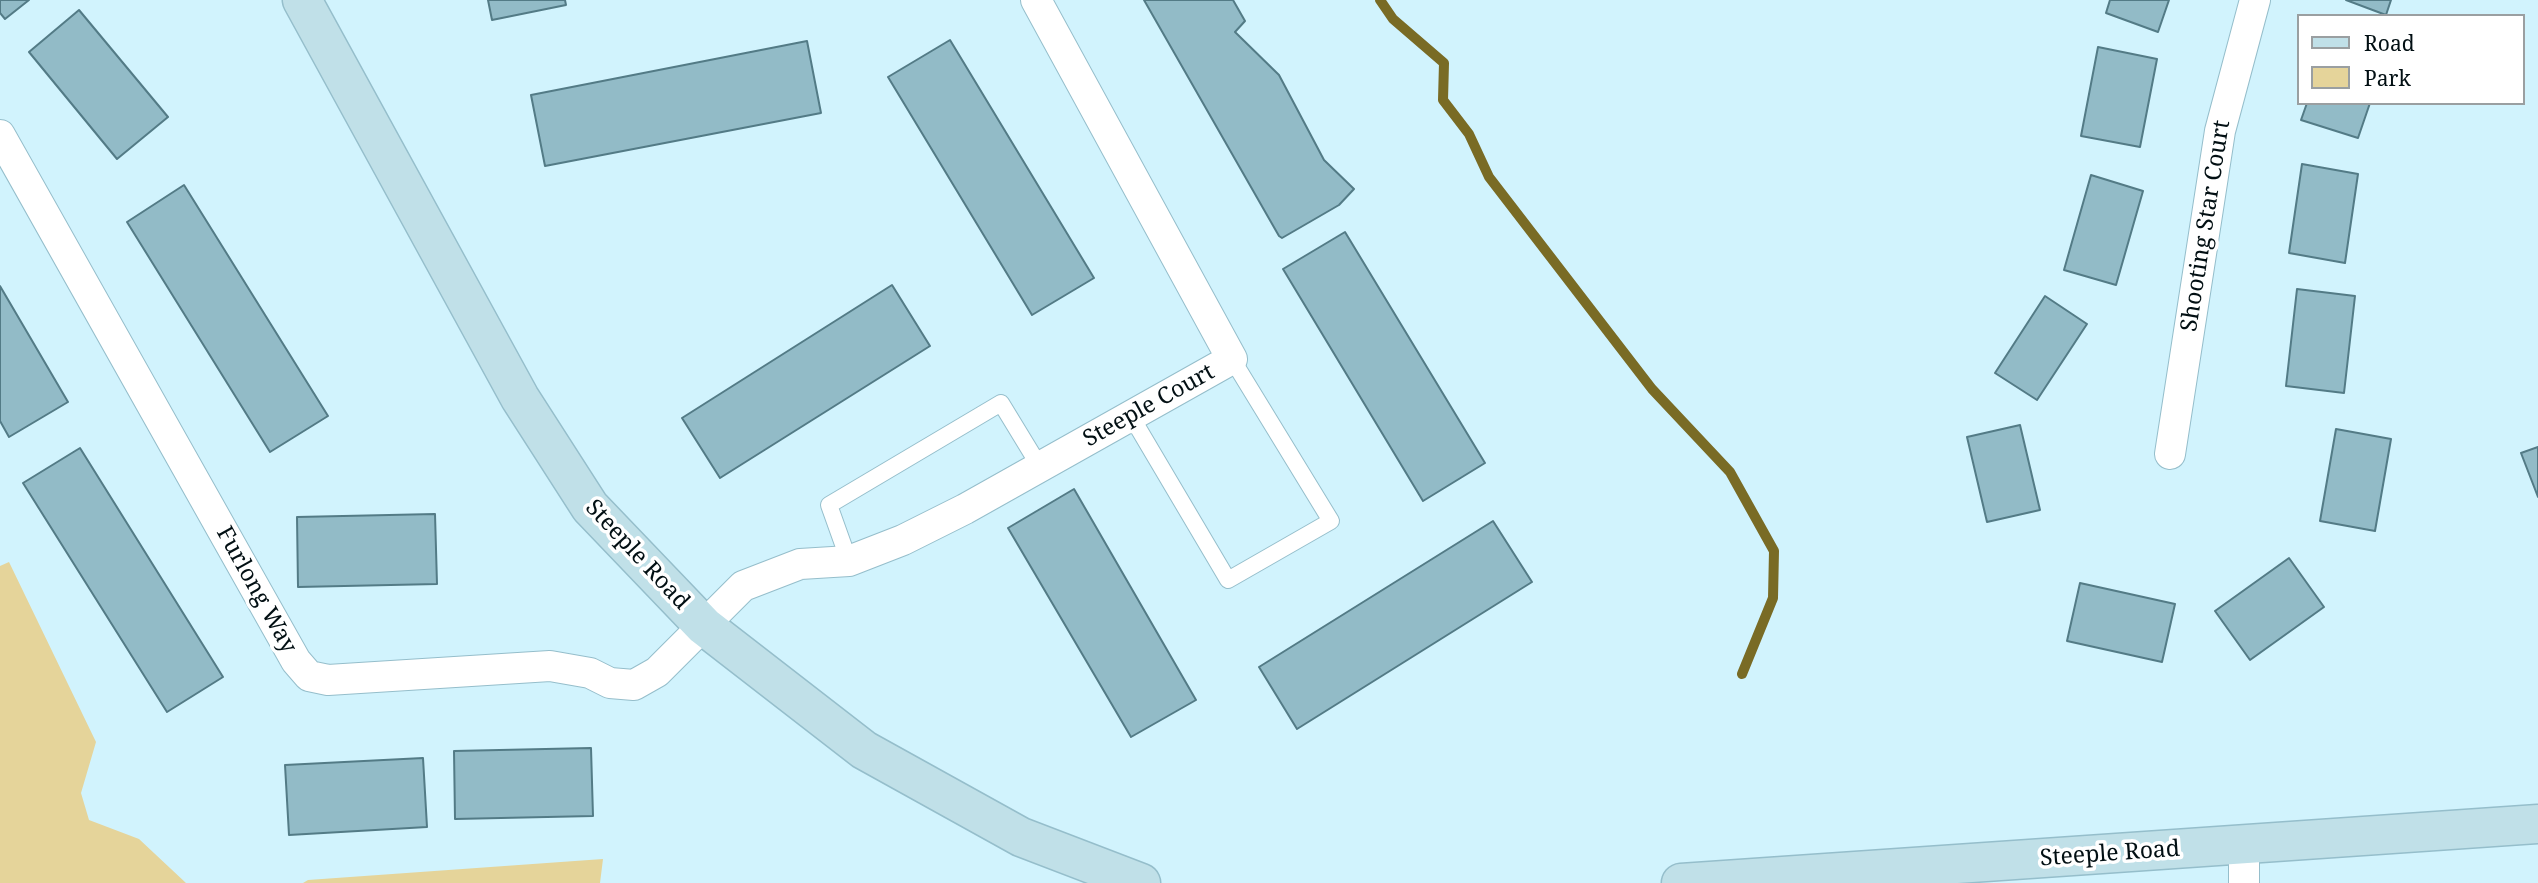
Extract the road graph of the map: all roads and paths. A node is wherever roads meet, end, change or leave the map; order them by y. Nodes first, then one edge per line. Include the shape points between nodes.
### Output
1 (302, 0) edge
2 (1036, 0) edge
3 (2255, 0) edge
4 (0, 135) edge
5 (1232, 359) junction
6 (1131, 415) junction
7 (2170, 454) dead end
8 (1040, 467) junction
9 (849, 561) junction
10 (704, 626) junction
11 (2538, 824) edge
12 (2244, 844) junction
13 (1096, 875) edge
14 (1141, 883) edge
15 (1681, 883) edge
16 (2244, 883) edge

1 - 10 street, Steeple Road via 527,409 590,507
2 - 5 street, Steeple Court
3 - 7 street, Shooting Star Court via 2220,131
4 - 10 street, Furlong Way via 296,661 309,676 328,680 550,666 634,685 657,672
5 - 6 street, Steeple Court
5 - 6 lane via 1331,521 1228,580
6 - 8 street, Steeple Court
8 - 9 street, Steeple Court via 903,540
8 - 9 lane via 1001,403 829,505
9 - 10 street, Steeple Court via 800,564 743,586
10 - 13 street, Steeple Road via 864,750
11 - 12 street, Steeple Road
12 - 15 street, Steeple Road
12 - 16 street
13 - 14 street, Steeple Road

